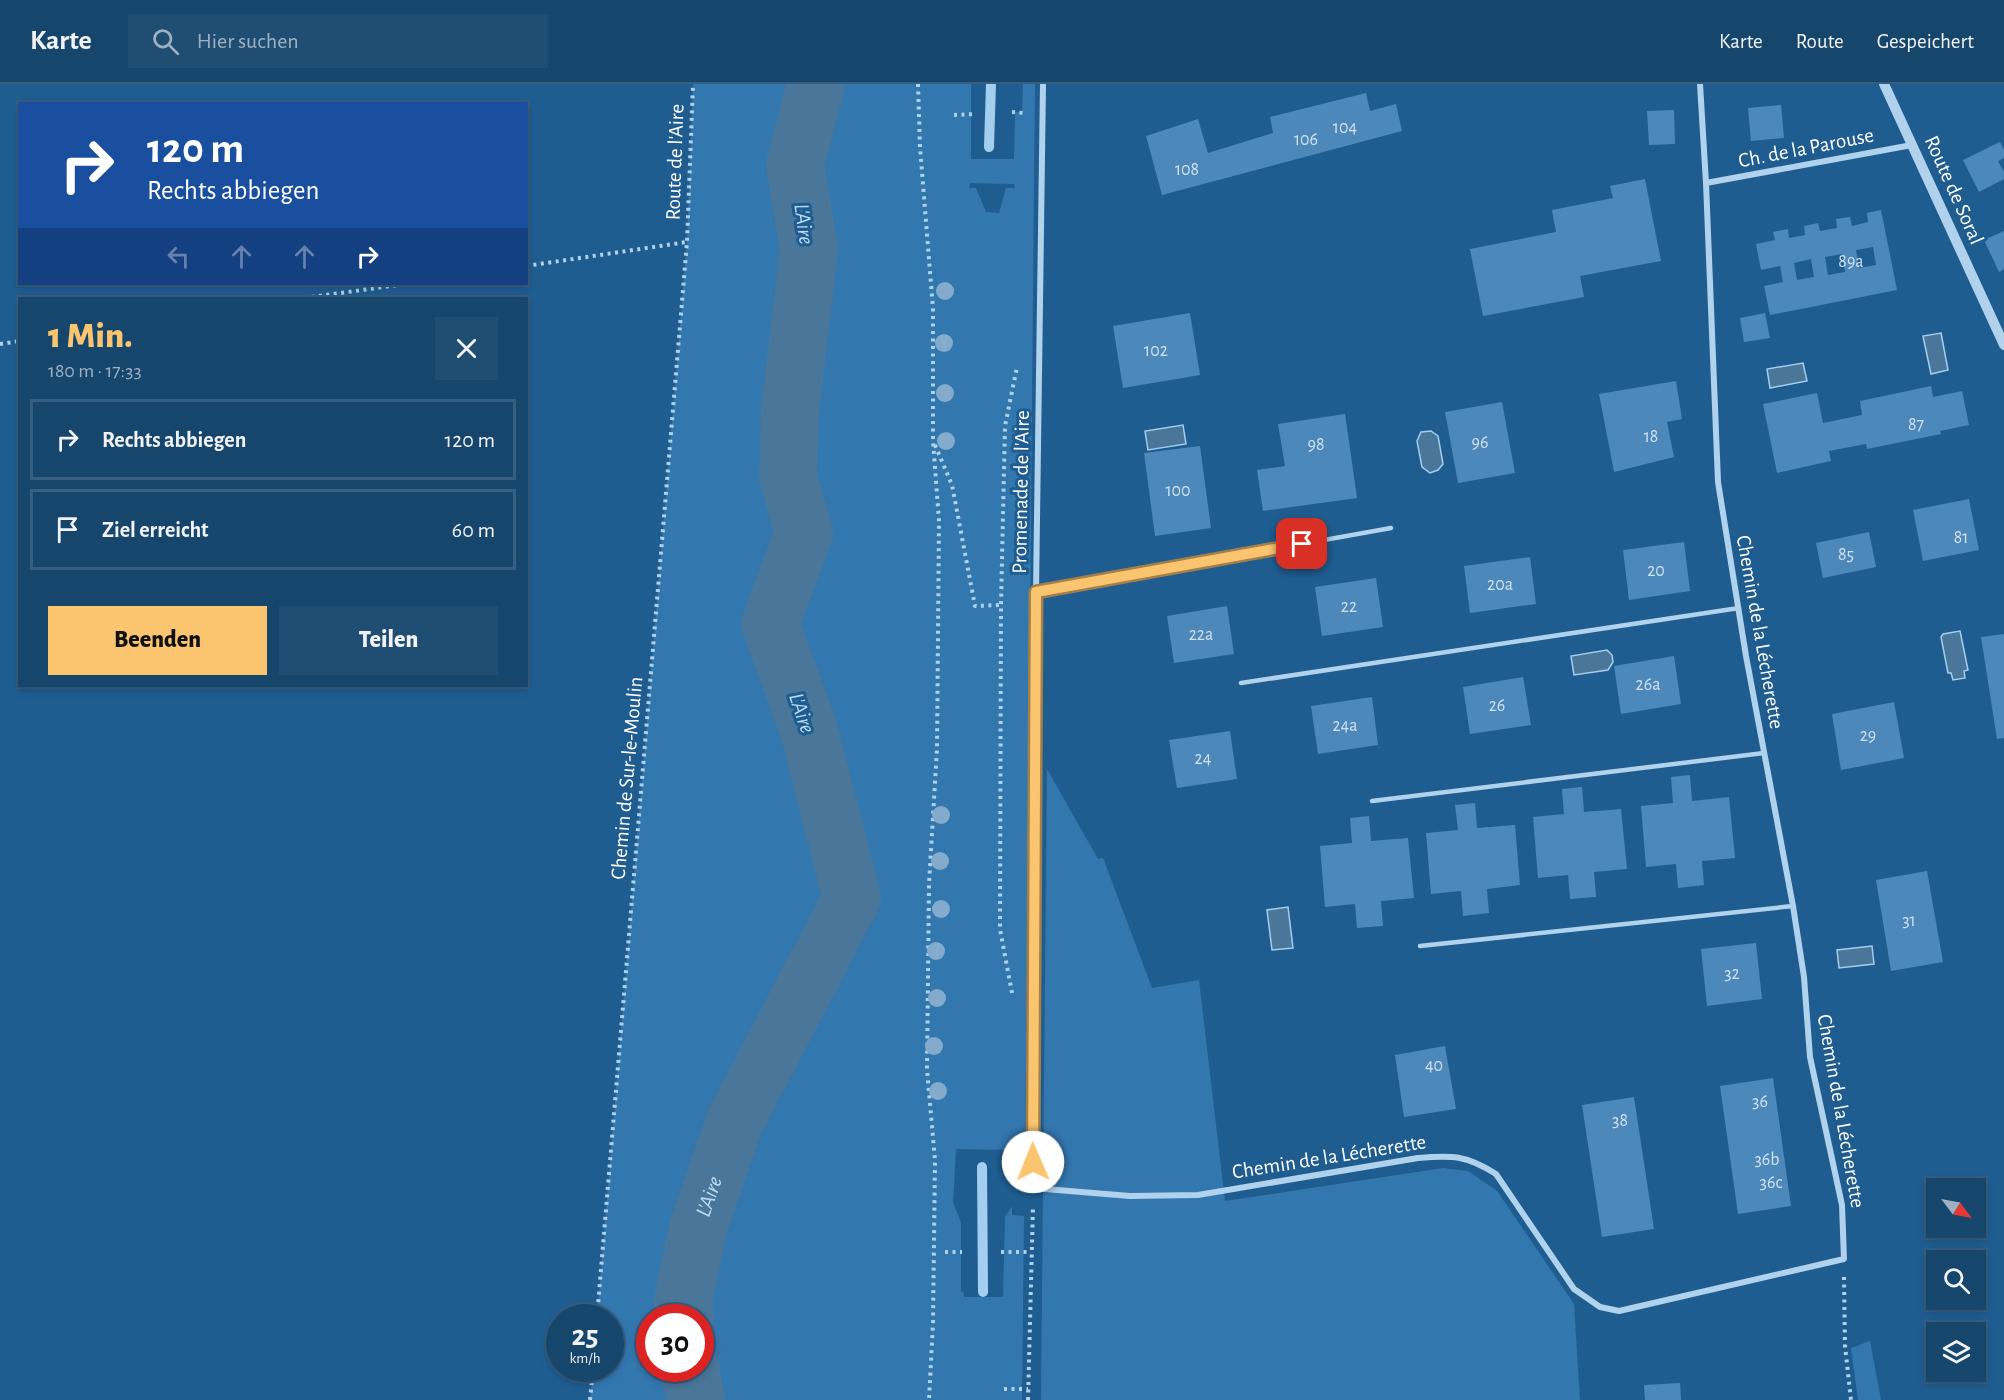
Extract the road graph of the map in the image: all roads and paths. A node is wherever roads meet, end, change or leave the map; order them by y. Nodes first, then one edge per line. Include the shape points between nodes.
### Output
1 (693, 84) edge
2 (918, 84) edge
3 (1043, 84) edge
4 (1700, 84) edge
5 (1884, 84) edge
6 (1012, 112) dead end
7 (1028, 113) dead end
8 (976, 114) dead end
9 (954, 115) dead end
10 (1912, 145) junction
11 (1706, 183) junction
12 (687, 242) junction
13 (528, 266) edge
14 (399, 285) edge
15 (311, 297) edge
16 (18, 341) edge
17 (0, 344) edge
18 (2004, 345) edge
19 (1005, 426) dead end
20 (933, 441) junction
21 (1391, 528) dead end
22 (1036, 592) junction
23 (1000, 605) junction
24 (1739, 608) junction
25 (1241, 683) dead end
26 (1764, 753) junction
27 (1372, 801) dead end
28 (1793, 906) junction
29 (1420, 946) dead end
30 (1013, 997) dead end
31 (1033, 1188) junction
32 (945, 1252) dead end
33 (962, 1252) dead end
34 (1001, 1252) dead end
35 (1031, 1252) junction
36 (1844, 1259) junction
37 (598, 1304) edge
38 (592, 1382) edge
39 (1004, 1389) dead end
40 (1028, 1389) junction
41 (590, 1400) edge
42 (929, 1400) edge
43 (1028, 1400) edge
44 (1851, 1400) edge

1 - 12 path, Route de l'Aire
2 - 20 path via 933,309
3 - 22 street, Promenade de l'Aire
4 - 11 street, Chemin de la Lécherette
5 - 10 street, Route de Soral
6 - 7 path
8 - 9 path
10 - 11 street, Ch. de la Parouse
10 - 18 street, Route de Soral
11 - 24 street, Chemin de la Lécherette via 1718,482
12 - 13 path
12 - 37 path, Chemin de Sur-le-Moulin
14 - 15 path
16 - 17 path
19 - 23 path
20 - 23 path via 952,485 975,606
20 - 42 path via 939,521 937,750 928,884 927,1070 935,1160
21 - 22 lane
22 - 31 street, Promenade de l'Aire
23 - 30 path via 1000,929
24 - 25 lane
24 - 26 street, Chemin de la Lécherette
26 - 27 lane
26 - 28 street, Chemin de la Lécherette
28 - 29 lane
28 - 36 street, Chemin de la Lécherette via 1810,1057 1842,1205
31 - 35 path
31 - 36 street, Chemin de la Lécherette via 1130,1196 1198,1195 1450,1155 1477,1162 1496,1174 1574,1289 1600,1307 1619,1311
32 - 33 path
34 - 35 path
35 - 40 path
36 - 44 path via 1845,1346
38 - 41 path
39 - 40 path
40 - 43 path

